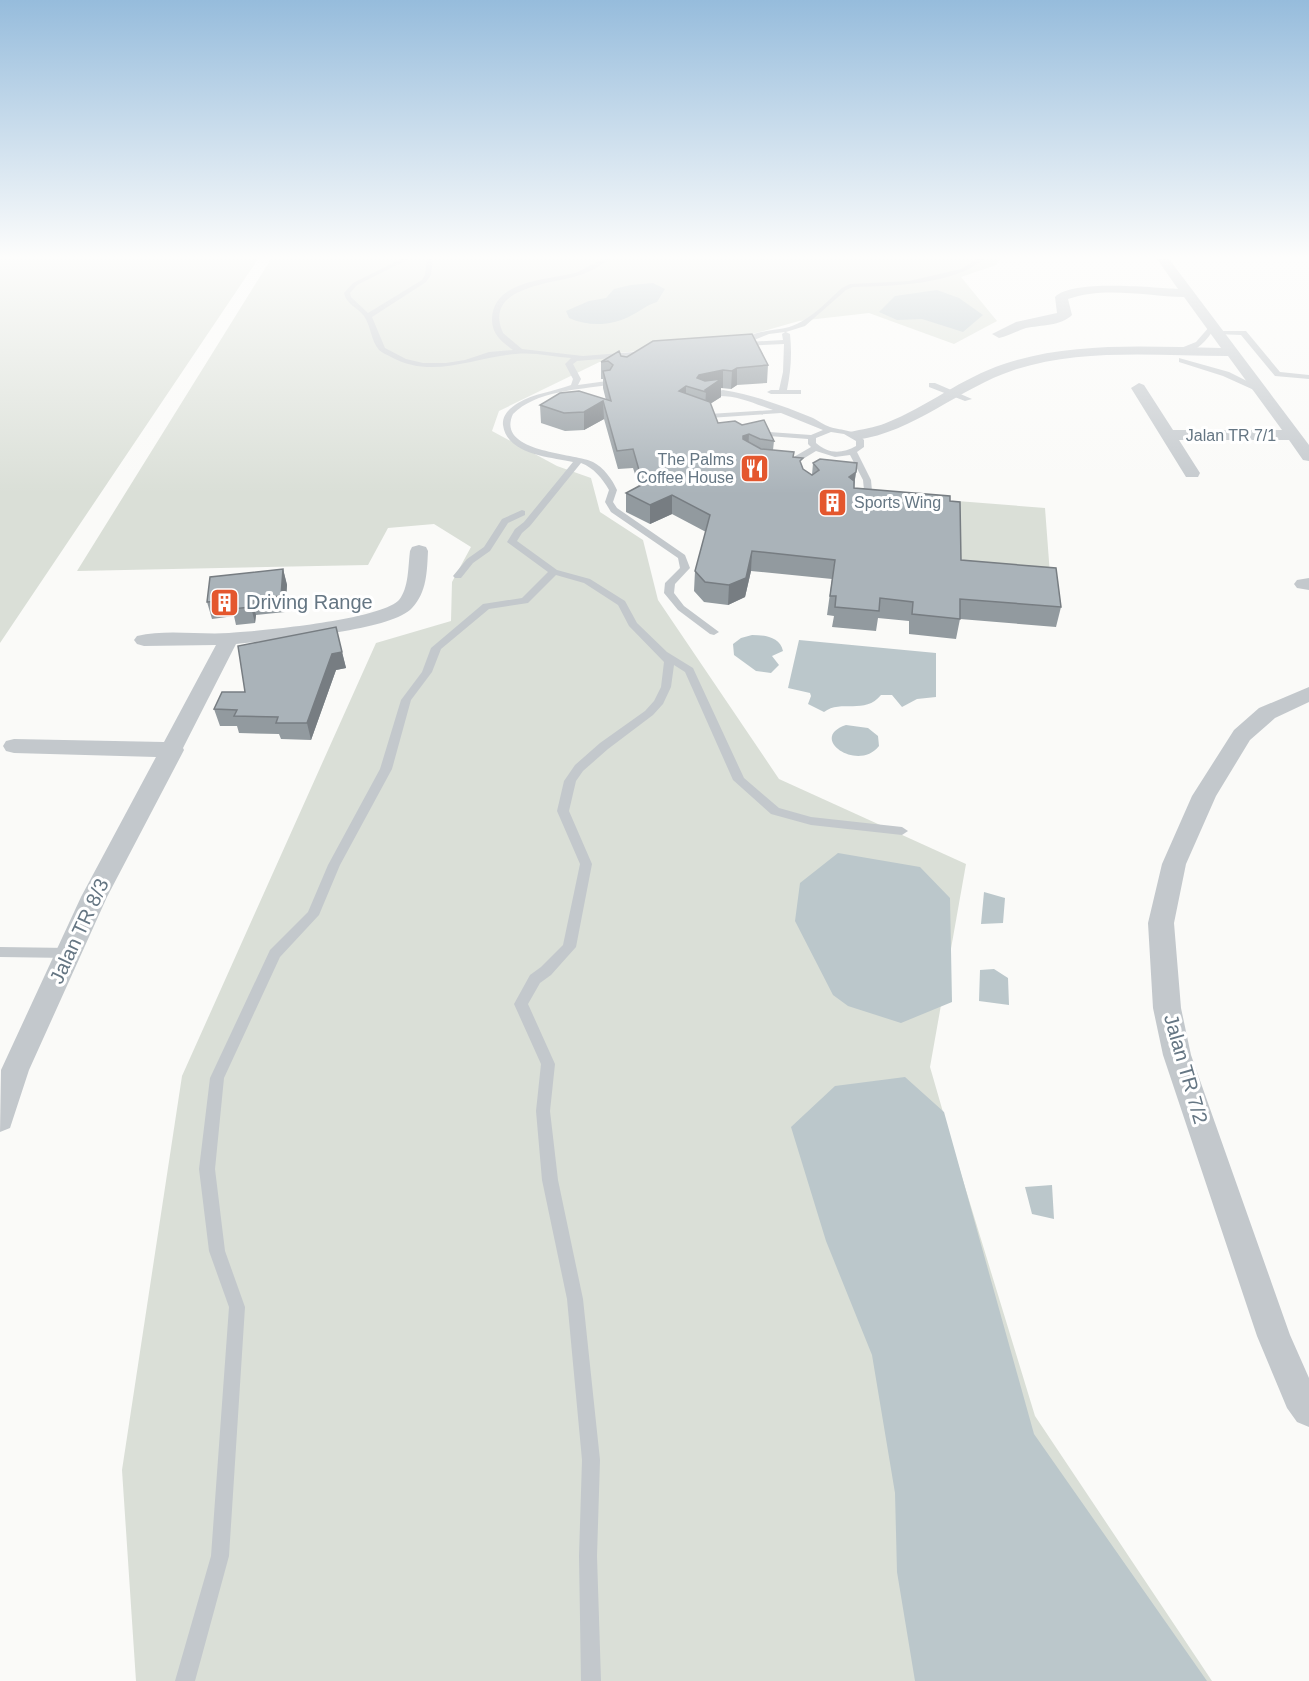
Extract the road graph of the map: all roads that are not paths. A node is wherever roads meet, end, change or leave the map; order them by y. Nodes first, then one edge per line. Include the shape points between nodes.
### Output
1 (377, 337) edge
2 (503, 337) edge
3 (751, 337) edge
4 (786, 337) edge
5 (1206, 337) edge
6 (1220, 337) edge
7 (1247, 337) edge
8 (757, 346) junction
9 (787, 346) junction
10 (520, 351) junction
11 (736, 351) edge
12 (656, 355) edge
13 (1180, 356) junction
14 (1233, 356) junction
15 (580, 357) junction
16 (1309, 377) edge
17 (607, 383) edge
18 (932, 385) dead end
19 (1139, 388) dead end
20 (1257, 388) junction
21 (558, 391) junction
22 (783, 391) junction
23 (771, 392) dead end
24 (798, 392) dead end
25 (952, 393) junction
26 (759, 394) dead end
27 (703, 395) edge
28 (745, 398) junction
29 (968, 399) junction
30 (692, 411) edge
31 (782, 412) junction
32 (830, 430) junction
33 (1169, 435) junction
34 (1293, 435) junction
35 (742, 436) edge
36 (812, 436) junction
37 (856, 444) junction
38 (815, 448) junction
39 (837, 454) junction
40 (1309, 456) edge
41 (579, 460) junction
42 (773, 465) edge
43 (831, 465) edge
44 (1192, 473) dead end
45 (853, 495) edge
46 (524, 519) junction
47 (419, 551) dead end
48 (554, 572) junction
49 (458, 576) dead end
50 (714, 632) dead end
51 (230, 639) junction
52 (144, 640) dead end
53 (663, 653) junction
54 (1309, 694) edge
55 (14, 746) dead end
56 (173, 750) junction
57 (902, 831) dead end
58 (0, 952) edge
59 (69, 953) junction
60 (0, 1119) edge
61 (1309, 1410) edge
62 (185, 1681) edge
63 (591, 1681) edge

1 - 10 lane via 382,349 404,361 423,365 455,364 489,354
2 - 10 lane
3 - 8 lane via 734,345
4 - 9 lane
5 - 13 lane
6 - 14 street
7 - 16 lane via 1278,374
8 - 9 lane
8 - 11 lane
9 - 22 lane
10 - 15 lane
12 - 15 lane
13 - 14 street
13 - 20 lane
13 - 25 street via 1057,355 1008,368
13 - 29 street via 1054,365 1005,380
14 - 20 street
15 - 21 lane via 569,364 577,383
17 - 21 lane
18 - 25 lane
19 - 33 street, Jalan TR 7/1
20 - 34 street
21 - 41 lane via 522,403 510,413 507,426 512,438 525,447
22 - 23 lane
22 - 24 lane
25 - 29 lane
25 - 37 street
26 - 28 lane
27 - 28 lane via 723,392
28 - 31 lane
29 - 37 street via 905,434
30 - 31 lane via 710,416
31 - 32 lane
32 - 36 lane
32 - 37 lane via 844,431
33 - 34 street, Jalan TR 7/1
33 - 44 street, Jalan TR 7/1
34 - 40 street
35 - 36 lane
36 - 38 lane
37 - 39 lane
37 - 45 lane via 869,489
38 - 39 lane
38 - 42 lane via 795,460
39 - 43 lane
41 - 46 lane
41 - 50 lane via 592,465 612,486 609,502 614,510 682,557 685,568 670,583 669,593 681,608
46 - 48 lane via 512,542
46 - 49 lane via 505,521 487,549
47 - 51 street via 414,590 402,607 376,618
48 - 53 lane via 587,581 622,603 636,629
48 - 62 lane via 525,601 486,606 436,648 427,672 406,700 386,769 334,865 313,915 275,954 217,1078 207,1169 217,1251 237,1307 220,1556
51 - 52 street
51 - 56 street, Jalan TR 8/3
53 - 57 lane via 689,670 739,780 776,811 812,821
53 - 63 lane via 669,662 669,677 659,702 636,724 598,750 570,781 563,811 586,864 569,947 535,979 521,1004 548,1064 543,1111 550,1180 575,1299 591,1460
54 - 61 street, Jalan TR 7/2 via 1267,713 1242,735 1204,796 1174,864 1161,923 1167,1008 1177,1055 1274,1336
55 - 56 street
56 - 59 street, Jalan TR 8/3 via 94,897
58 - 59 lane
59 - 60 street, Jalan TR 8/3 via 15,1070

